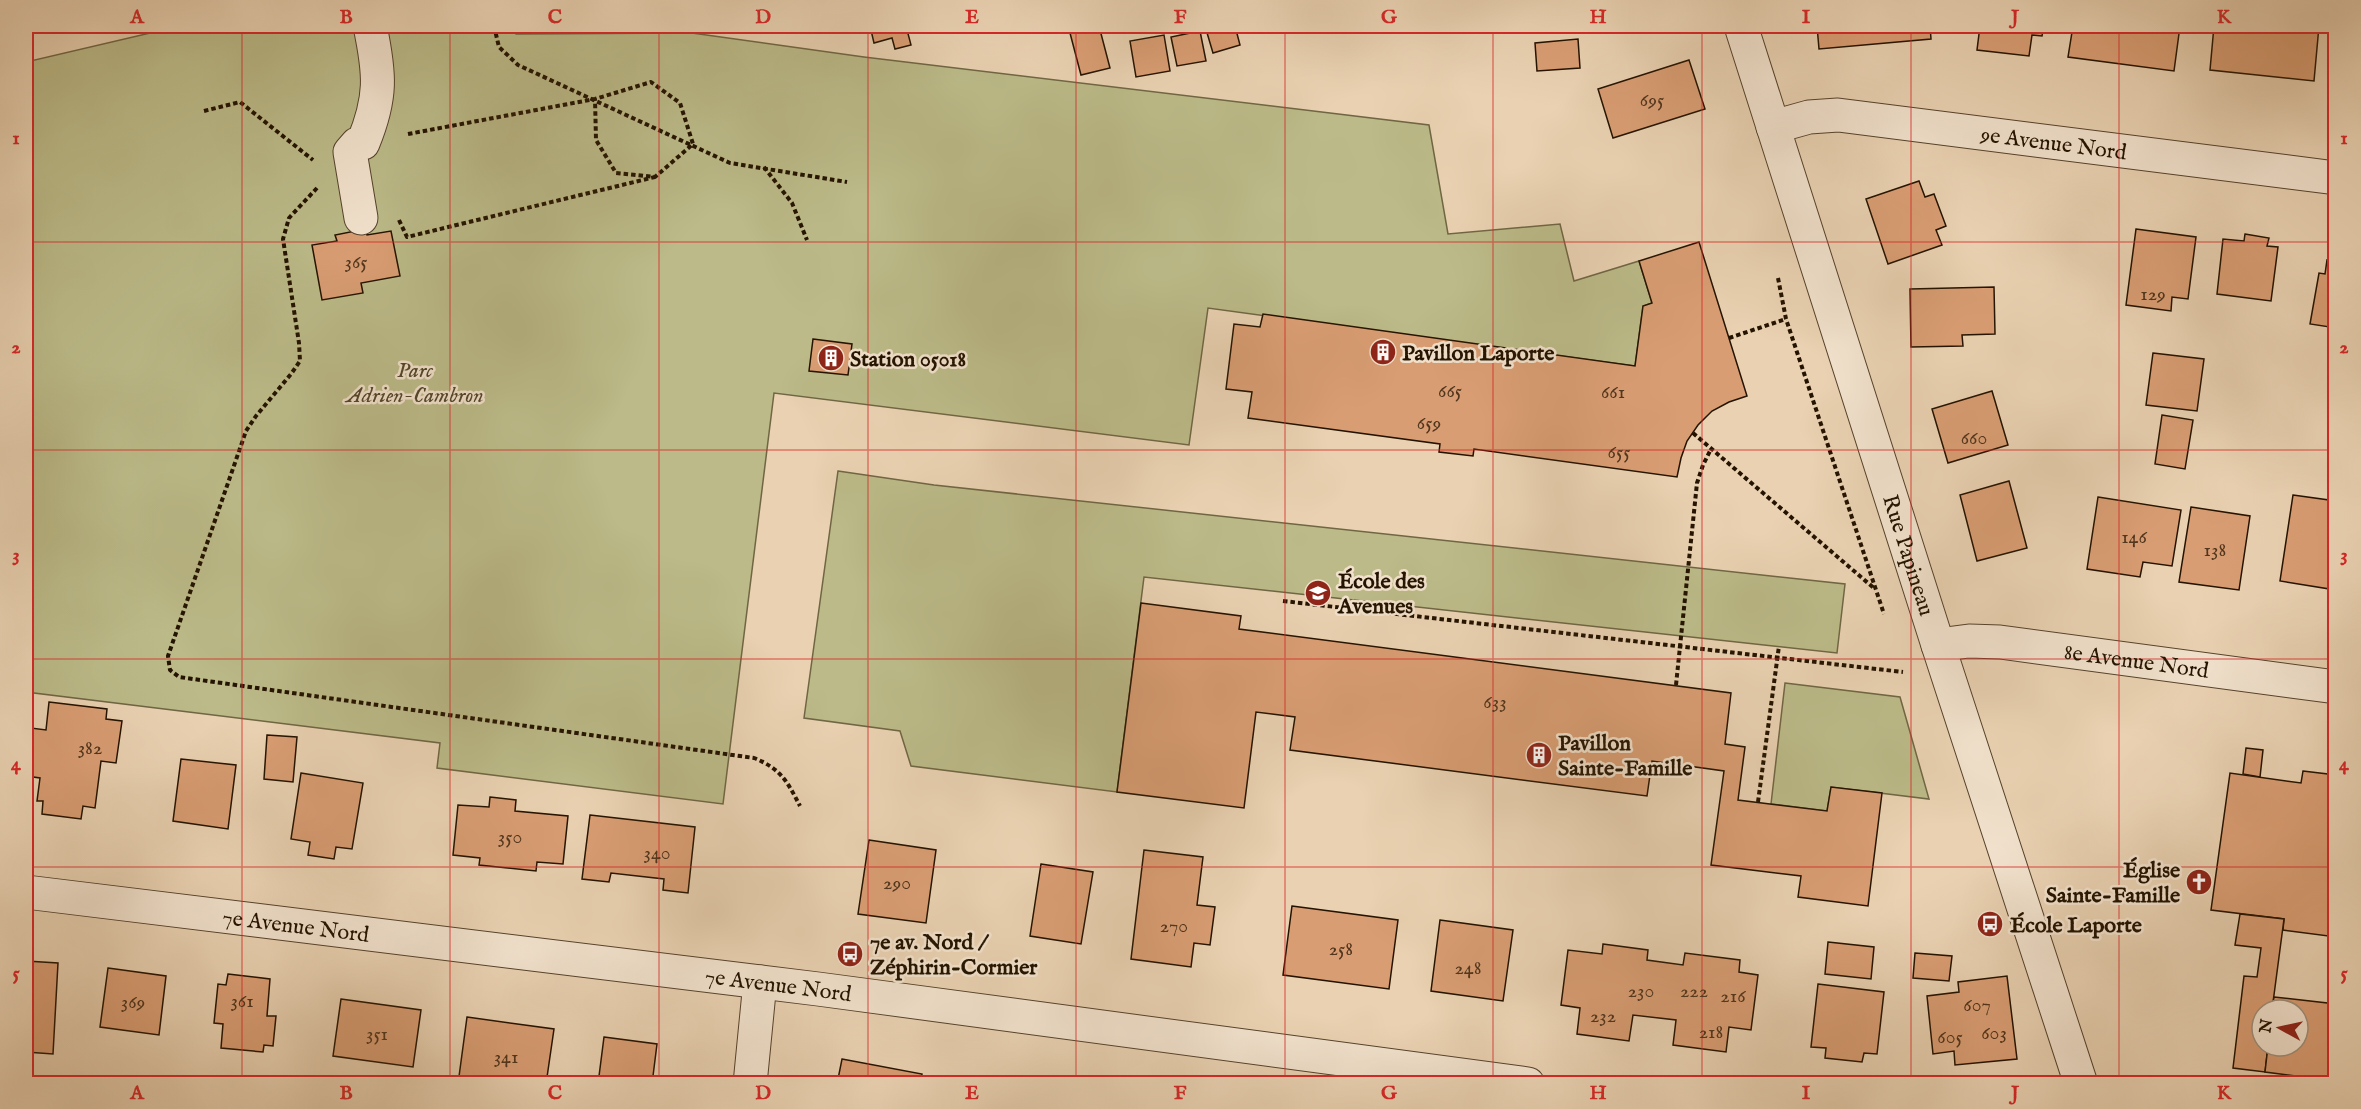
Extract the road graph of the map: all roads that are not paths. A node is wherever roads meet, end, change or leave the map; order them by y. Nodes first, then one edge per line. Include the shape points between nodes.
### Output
1 (370, 26) edge
2 (1741, 26) edge
3 (1773, 127) junction
4 (2336, 178) edge
5 (361, 218) dead end
6 (1938, 645) junction
7 (2336, 687) edge
8 (26, 892) edge
9 (759, 982) junction
10 (750, 1083) edge
11 (1528, 1083) edge
12 (2081, 1083) edge

1 - 5 street via 379,90 374,117 348,156
2 - 3 street, Rue Papineau
3 - 4 street, 9e Avenue Nord via 1809,117 1838,115
3 - 6 street, Rue Papineau
6 - 7 street, 8e Avenue Nord via 2000,642
6 - 12 street, Rue Papineau
8 - 9 street, 7e Avenue Nord
9 - 10 street
9 - 11 street, 7e Avenue Nord

